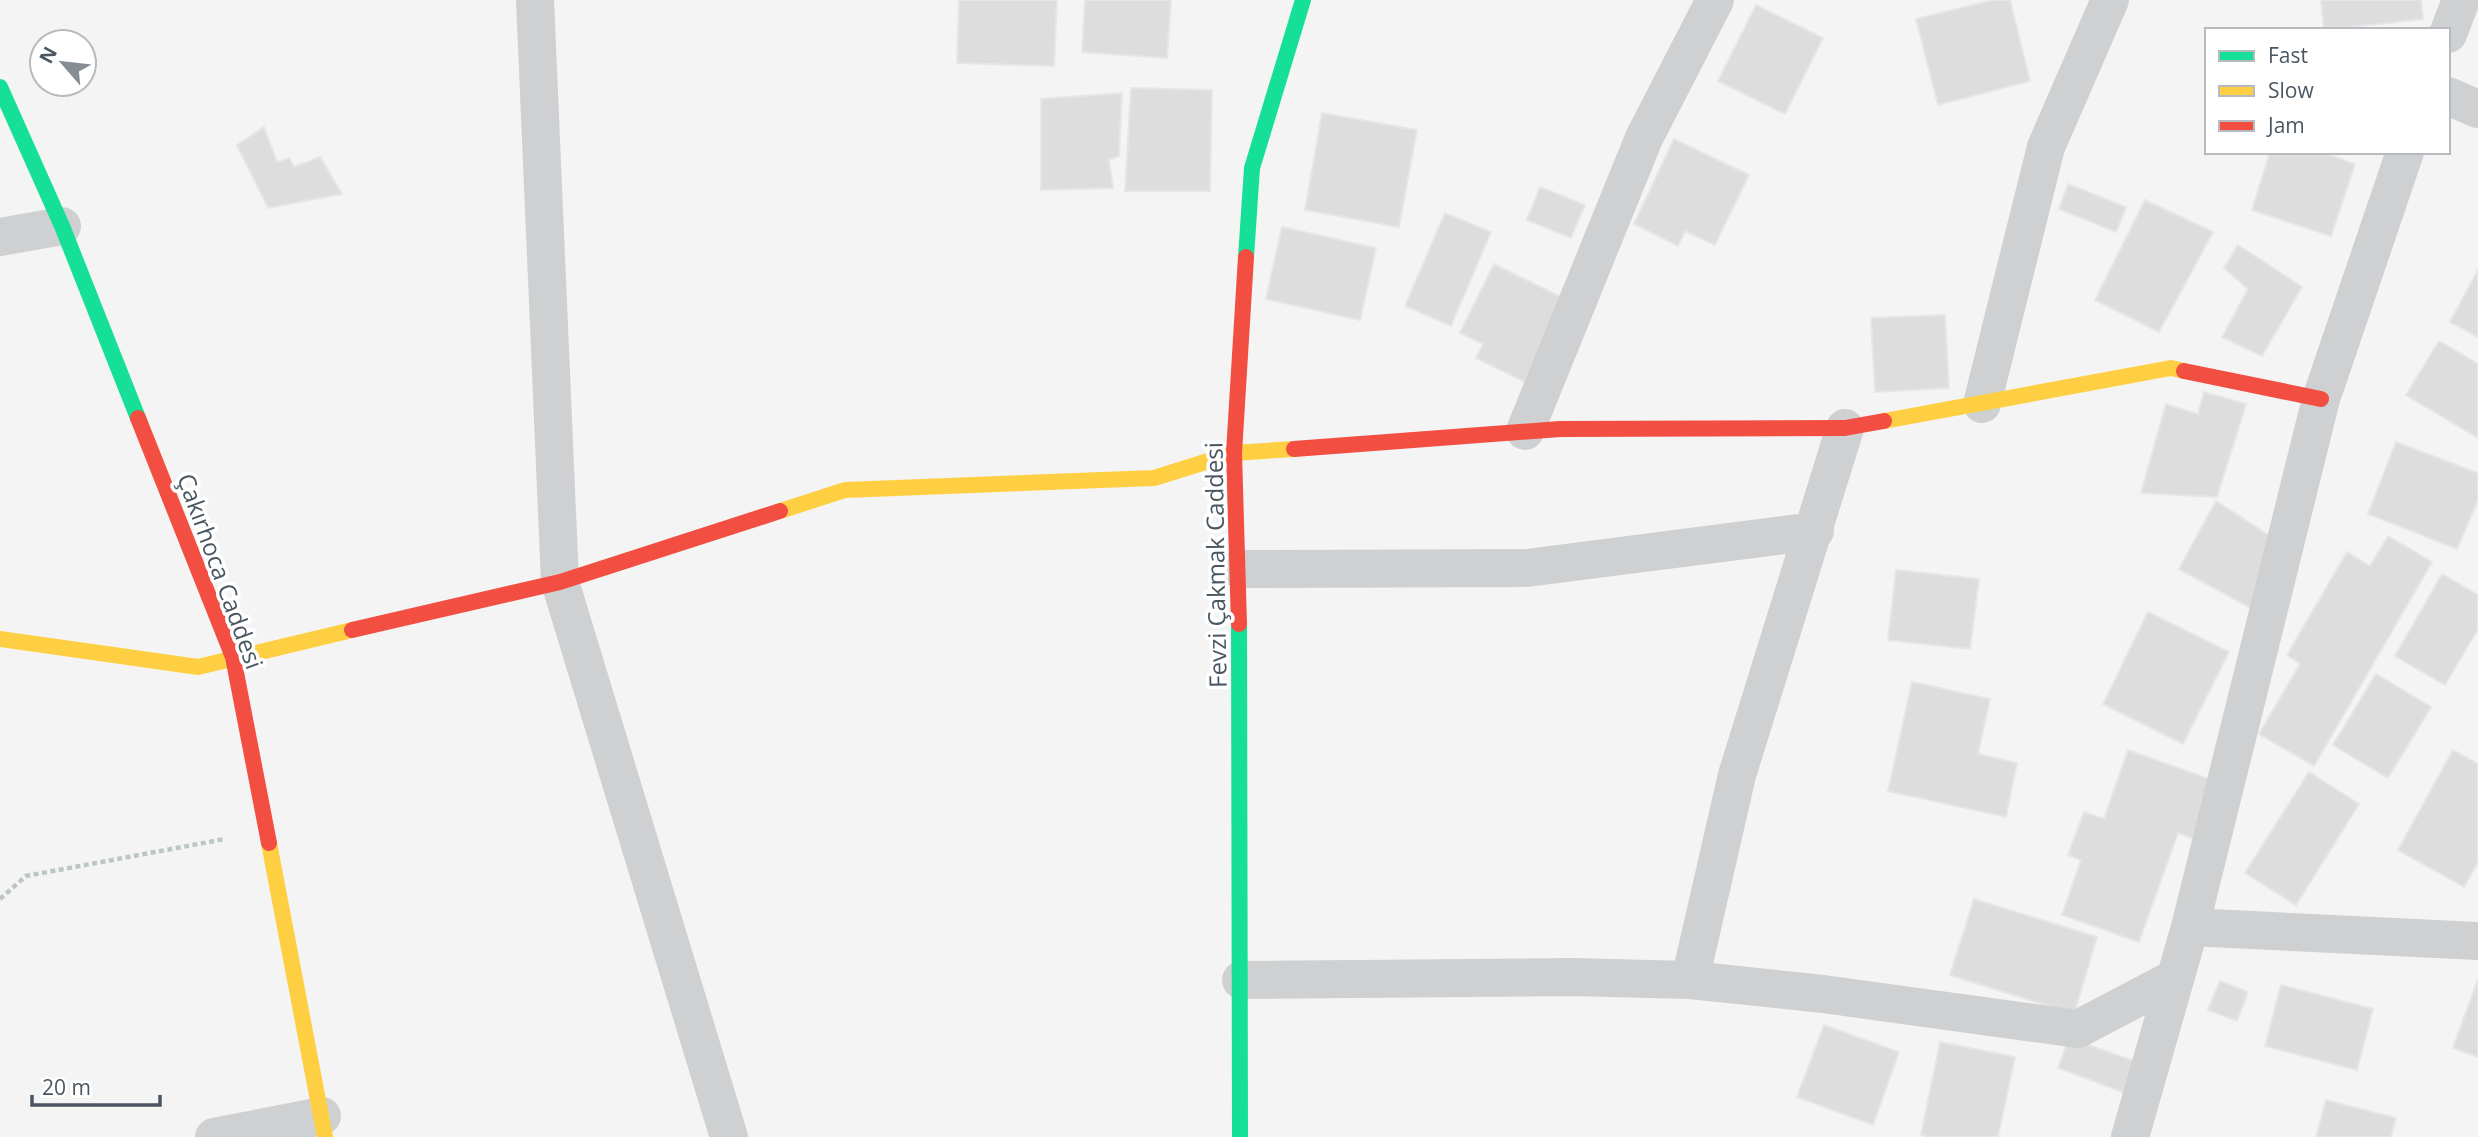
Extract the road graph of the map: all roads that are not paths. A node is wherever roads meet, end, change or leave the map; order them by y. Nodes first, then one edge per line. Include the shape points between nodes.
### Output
1 (535, 0) edge
2 (1303, 0) edge
3 (1715, 0) edge
4 (2110, 0) edge
5 (2461, 0) edge
6 (2450, 29) edge
7 (0, 86) edge
8 (2450, 97) edge
9 (2478, 109) edge
10 (2404, 154) edge
11 (62, 226) junction
12 (0, 237) edge
13 (2321, 398) junction
14 (1982, 404) junction
15 (1845, 428) junction
16 (1525, 431) junction
17 (1234, 453) junction
18 (1815, 530) junction
19 (1239, 569) junction
20 (561, 582) junction
21 (0, 639) edge
22 (233, 657) junction
23 (2190, 927) junction
24 (2478, 941) edge
25 (2175, 978) junction
26 (1241, 980) junction
27 (1690, 980) junction
28 (324, 1127) edge
29 (214, 1137) edge
30 (729, 1137) edge
31 (1240, 1137) edge
32 (2130, 1137) edge

1 - 20 street
2 - 17 street, Fevzi Çakmak Caddesi via 1252,169
3 - 16 street via 1644,138
4 - 14 street via 2046,147
5 - 6 street
7 - 11 street, Çakırhoca Caddesi
8 - 9 street
10 - 13 street
11 - 12 street
11 - 22 street, Çakırhoca Caddesi
13 - 14 street via 2171,368
13 - 23 street
14 - 15 street
15 - 16 street
15 - 18 street
16 - 17 street
17 - 19 street, Fevzi Çakmak Caddesi
17 - 20 street via 1154,478 845,490
18 - 19 street via 1527,568
18 - 27 street via 1737,775
19 - 26 street, Fevzi Çakmak Caddesi
20 - 22 street
20 - 30 street
21 - 22 street via 198,667
22 - 28 street, Çakırhoca Caddesi
23 - 24 street
23 - 25 street
25 - 27 street via 2078,1029
25 - 32 street
26 - 27 street
26 - 31 street, Fevzi Çakmak Caddesi
28 - 29 street

